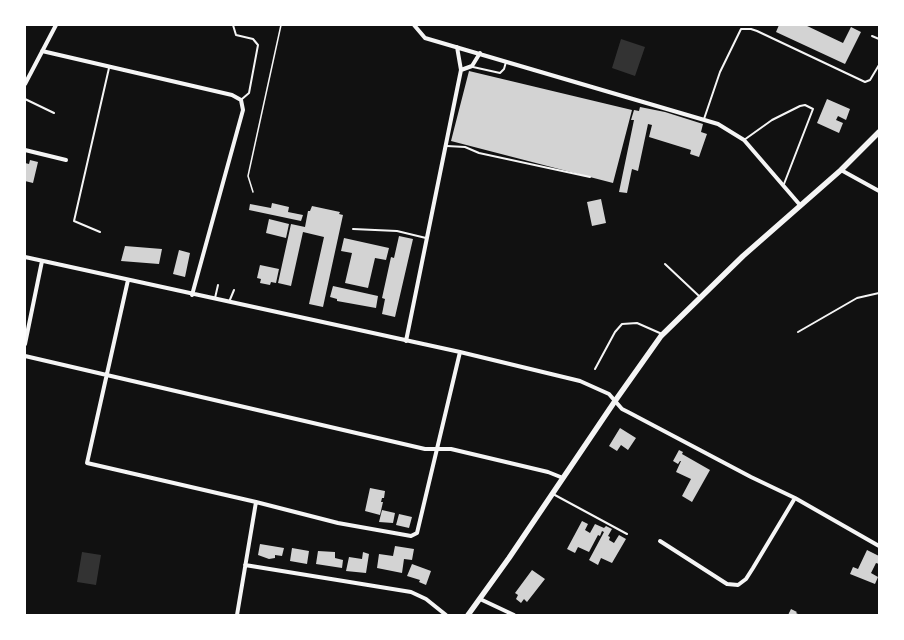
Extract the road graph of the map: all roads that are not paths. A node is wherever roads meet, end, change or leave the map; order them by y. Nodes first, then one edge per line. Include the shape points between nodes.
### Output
1 (56, 25) edge
2 (233, 25) edge
3 (414, 25) edge
4 (872, 36) dead end
5 (879, 39) edge
6 (457, 47) junction
7 (42, 51) junction
8 (480, 53) junction
9 (506, 60) junction
10 (879, 65) edge
11 (472, 66) junction
12 (109, 68) junction
13 (461, 70) junction
14 (25, 84) edge
15 (25, 99) edge
16 (240, 100) junction
17 (54, 113) dead end
18 (704, 119) junction
19 (879, 132) edge
20 (744, 140) junction
21 (447, 146) junction
22 (25, 150) edge
23 (66, 160) dead end
24 (841, 170) junction
25 (590, 177) dead end
26 (783, 186) junction
27 (879, 191) edge
28 (800, 205) junction
29 (353, 229) dead end
30 (100, 232) dead end
31 (426, 238) junction
32 (25, 257) edge
33 (42, 261) junction
34 (665, 264) dead end
35 (128, 280) junction
36 (218, 285) dead end
37 (234, 290) dead end
38 (879, 293) edge
39 (192, 294) junction
40 (700, 297) junction
41 (215, 299) junction
42 (229, 303) junction
43 (798, 332) dead end
44 (663, 334) junction
45 (406, 341) junction
46 (25, 344) edge
47 (460, 352) junction
48 (25, 356) edge
49 (594, 369) dead end
50 (106, 375) junction
51 (615, 401) junction
52 (436, 448) junction
53 (563, 478) junction
54 (552, 494) junction
55 (795, 498) junction
56 (256, 502) junction
57 (627, 534) dead end
58 (660, 541) dead end
59 (879, 546) edge
60 (245, 565) junction
61 (480, 599) junction
62 (237, 615) edge
63 (446, 615) edge
64 (468, 615) edge
65 (514, 615) edge

1 - 7 street
2 - 16 lane via 236,35 253,39 258,48 249,93
3 - 6 street via 425,38
4 - 5 lane
6 - 8 street
6 - 13 street
7 - 12 street
7 - 14 street
8 - 9 street
8 - 11 street
9 - 11 lane via 500,73
9 - 18 street
10 - 18 lane via 872,77 865,82 757,31 741,29 720,72
11 - 13 street
12 - 16 street via 232,95
12 - 30 lane via 74,221
13 - 21 street
15 - 17 lane
16 - 39 street via 242,110
18 - 20 street via 724,127
19 - 24 main road
20 - 26 street
20 - 26 lane via 772,120 800,106 805,105 813,109
21 - 25 lane via 465,147 479,153 541,168
21 - 31 street
22 - 23 street
24 - 27 street
24 - 28 main road
26 - 28 street
28 - 40 main road
29 - 31 lane via 397,231
31 - 45 street
32 - 33 street
33 - 35 street
33 - 46 street
34 - 40 lane
35 - 39 street
35 - 50 street
36 - 41 lane
37 - 42 lane
38 - 43 lane via 857,298
39 - 41 street
40 - 44 main road
41 - 42 street
42 - 45 street
44 - 49 lane via 637,322 622,324
44 - 51 main road
45 - 47 street
47 - 51 street via 573,378 606,392
47 - 52 street
48 - 50 street
50 - 52 street via 425,449
50 - 56 street via 86,461 90,465 140,474
51 - 53 main road
51 - 55 street via 628,412
52 - 53 street via 479,455
52 - 56 street via 417,533 411,536 338,523
53 - 54 main road
54 - 57 lane
54 - 61 main road
55 - 58 street via 746,579 738,585 727,584
55 - 59 street
56 - 60 street
60 - 62 street
60 - 63 street via 411,592 426,599
61 - 64 main road
61 - 65 street

